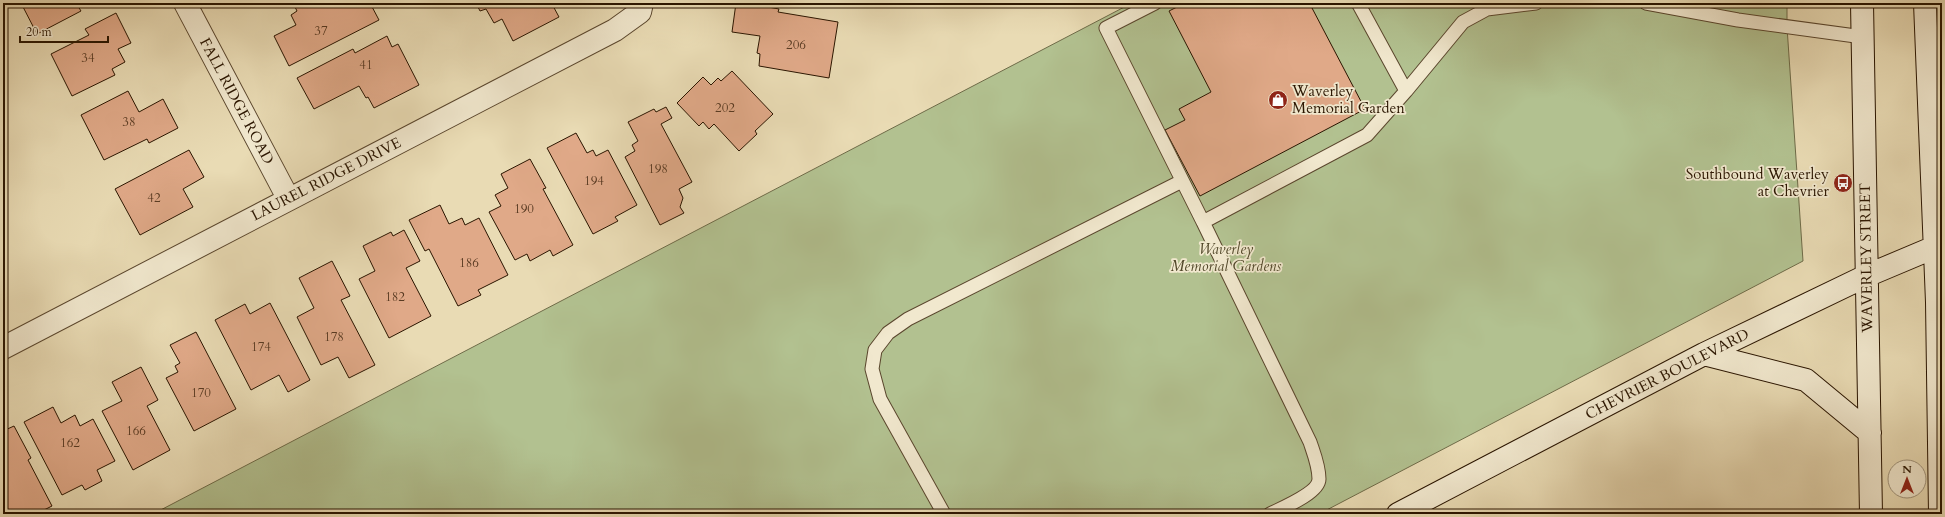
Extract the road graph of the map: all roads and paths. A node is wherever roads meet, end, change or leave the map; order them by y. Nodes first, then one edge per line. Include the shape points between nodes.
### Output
1 (185, 3) edge
2 (642, 3) edge
3 (1155, 3) edge
4 (1358, 3) edge
5 (1536, 3) edge
6 (1646, 3) edge
7 (1862, 3) edge
8 (1925, 3) edge
9 (1863, 37) junction
10 (1406, 91) junction
11 (1182, 181) junction
12 (288, 198) junction
13 (1203, 222) junction
14 (1938, 246) edge
15 (1866, 276) junction
16 (3, 348) edge
17 (1704, 354) junction
18 (1870, 433) junction
19 (1426, 507) edge
20 (944, 514) edge
21 (1270, 514) edge
22 (1398, 514) edge
23 (1871, 514) edge
24 (1940, 514) edge

1 - 12 street, FALL RIDGE ROAD
2 - 12 street, LAUREL RIDGE DRIVE via 640,12 615,30
3 - 11 lane via 1106,28
4 - 10 lane
5 - 10 lane via 1487,8 1463,22
6 - 9 lane via 1738,20
7 - 9 street, WAVERLEY STREET
8 - 14 street
9 - 15 street, WAVERLEY STREET
10 - 13 lane via 1367,135
11 - 13 lane
11 - 20 lane via 908,319 888,333 875,350 872,369 880,399
12 - 16 street, LAUREL RIDGE DRIVE
13 - 21 lane via 1317,461 1320,480 1313,491
14 - 15 street, CHEVRIER BOULEVARD
14 - 24 street
15 - 17 street, CHEVRIER BOULEVARD
15 - 18 street, WAVERLEY STREET
17 - 18 street via 1806,380
17 - 19 street, CHEVRIER BOULEVARD
18 - 23 street, WAVERLEY STREET
19 - 22 street, CHEVRIER BOULEVARD

